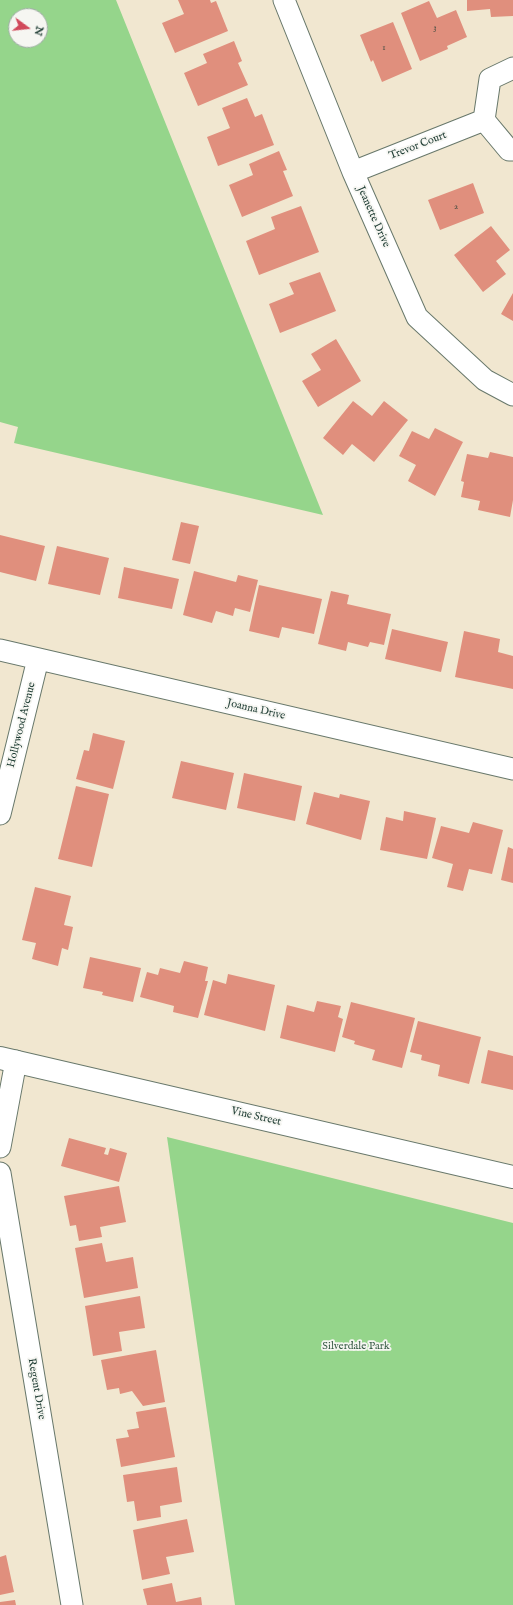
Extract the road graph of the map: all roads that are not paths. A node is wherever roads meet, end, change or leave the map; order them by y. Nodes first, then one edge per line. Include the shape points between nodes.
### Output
1 (284, 0) edge
2 (513, 68) edge
3 (484, 120) junction
4 (513, 150) edge
5 (353, 172) junction
6 (513, 395) edge
7 (0, 650) edge
8 (38, 659) junction
9 (513, 769) edge
10 (0, 814) edge
11 (8, 1059) edge
12 (0, 1147) edge
13 (0, 1173) edge
14 (513, 1177) edge
15 (72, 1605) edge

1 - 5 street, Jeanette Drive
2 - 3 street via 490,80
3 - 4 street via 509,150
3 - 5 street, Trevor Court
5 - 6 street, Jeanette Drive via 417,317 485,380
7 - 8 street, Joanna Drive
8 - 9 street, Joanna Drive
8 - 10 street, Hollywood Avenue
11 - 12 street
11 - 14 street, Vine Street
13 - 15 street, Regent Drive

